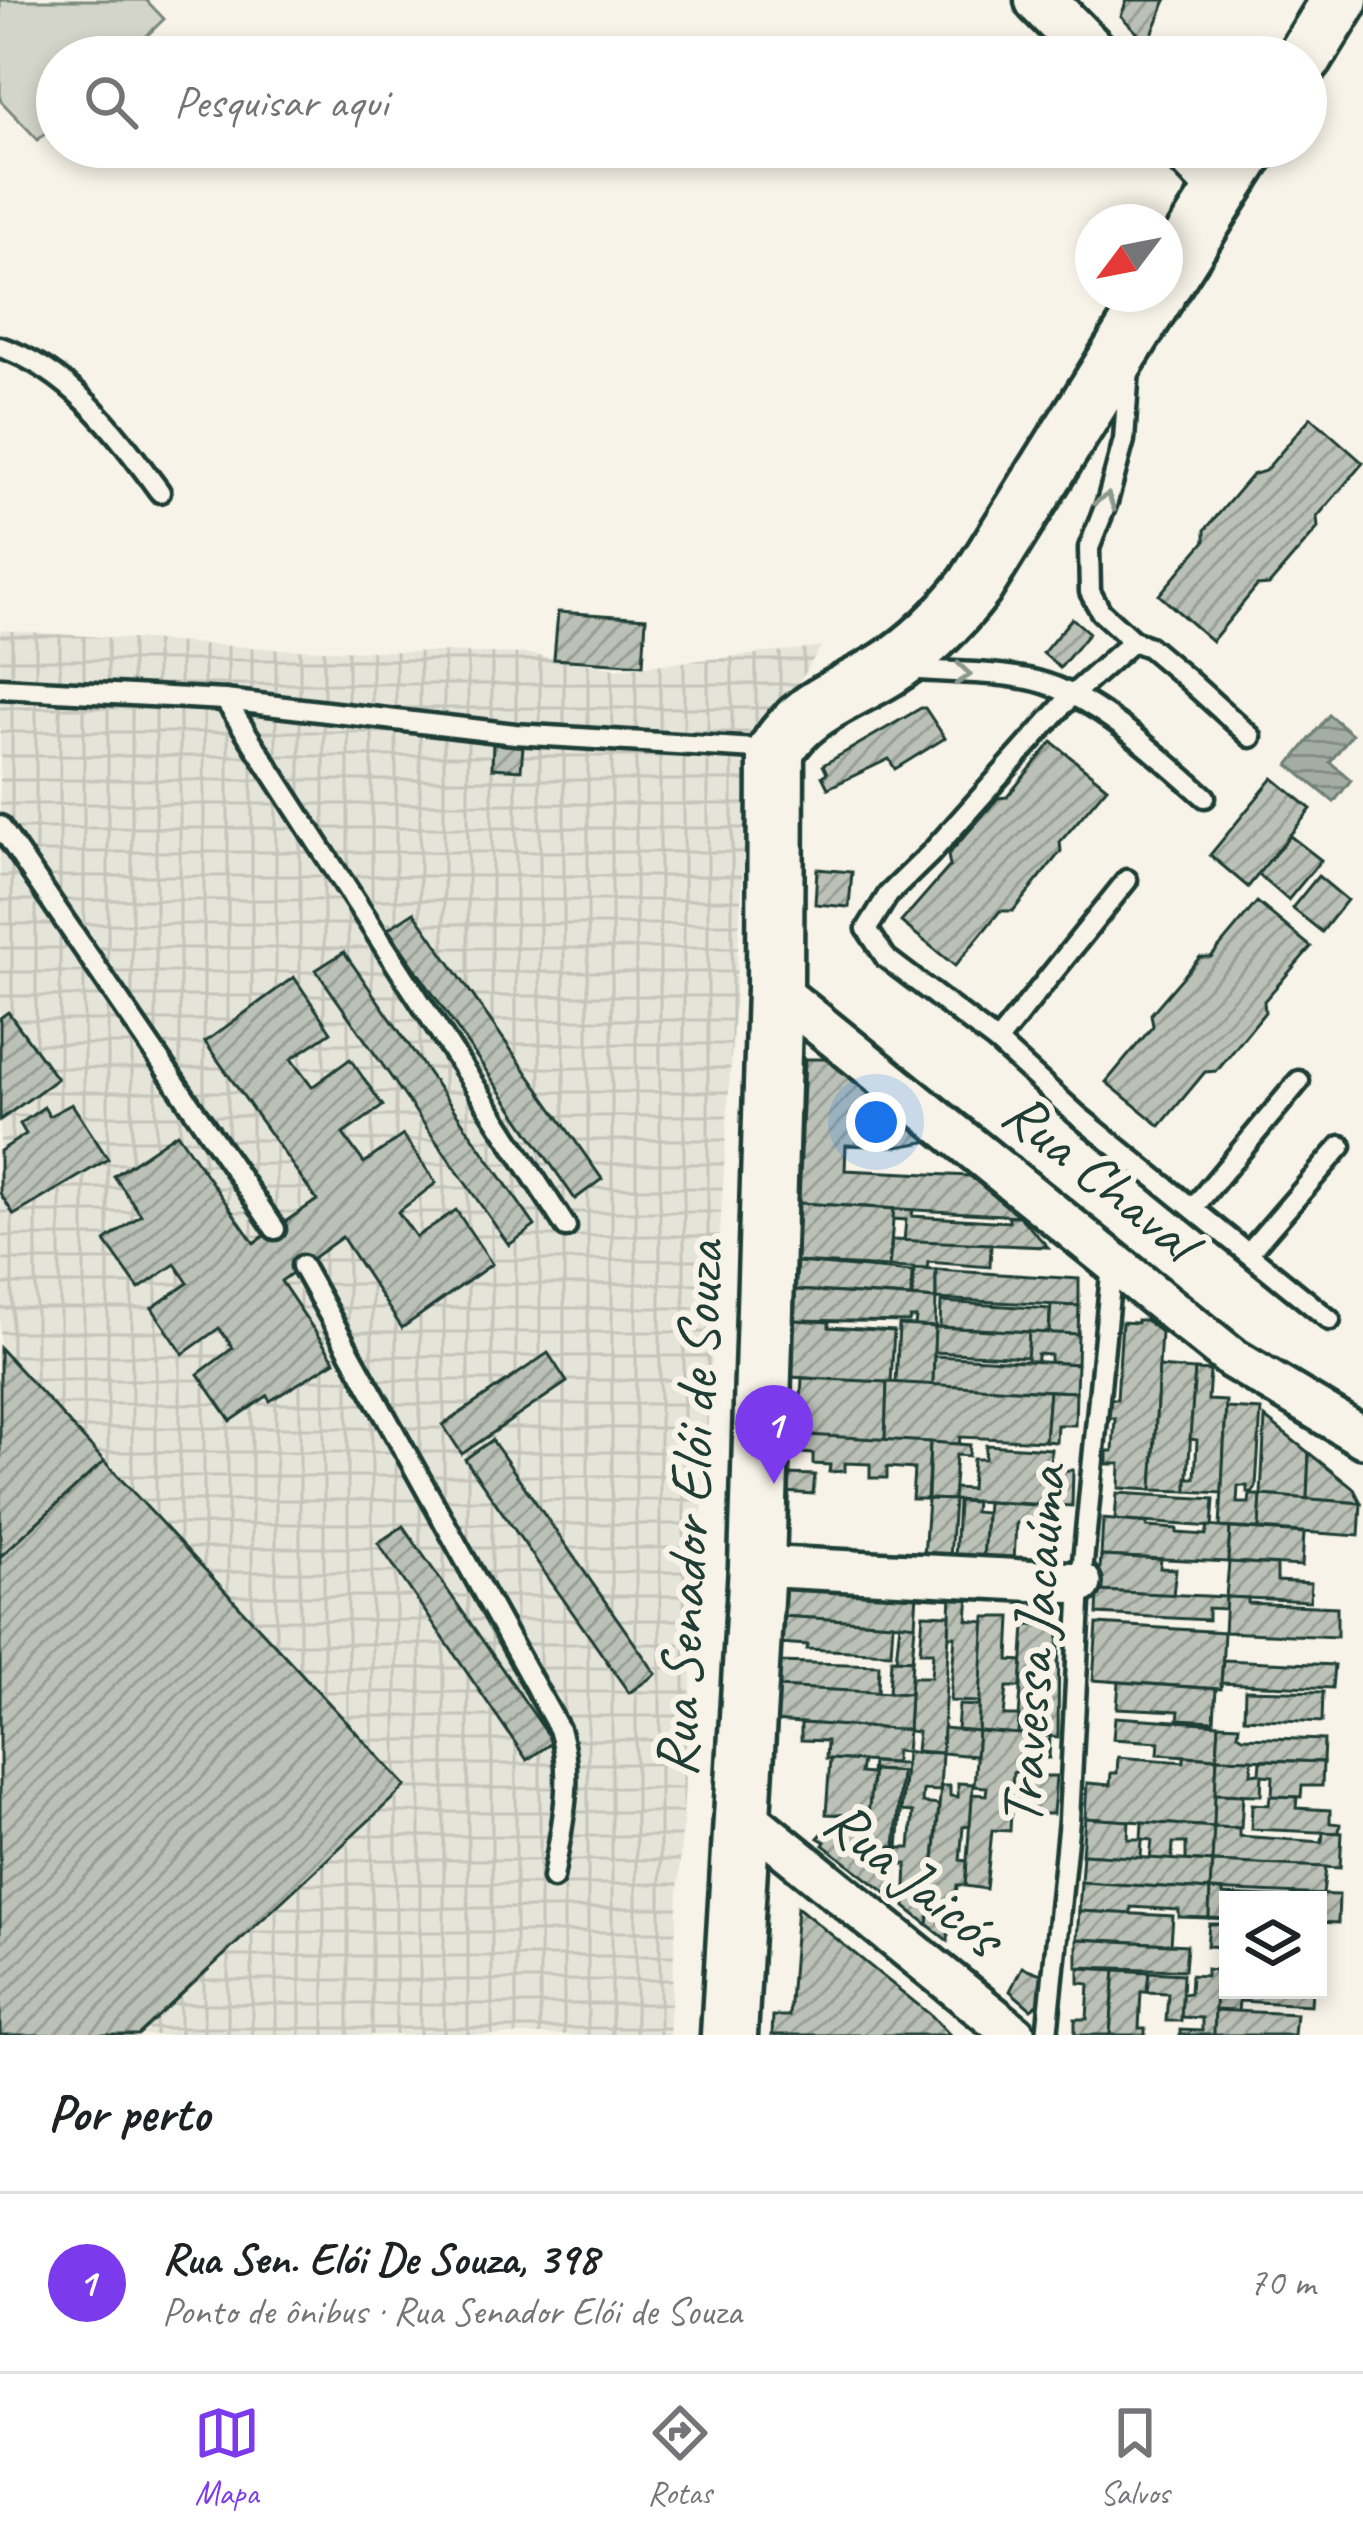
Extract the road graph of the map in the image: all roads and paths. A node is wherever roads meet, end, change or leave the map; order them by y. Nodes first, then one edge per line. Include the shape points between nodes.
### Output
1 (1040, 0) edge
2 (1340, 0) edge
3 (1075, 36) edge
4 (1318, 36) edge
5 (1237, 168) edge
6 (1183, 253) edge
7 (1144, 314) edge
8 (0, 347) edge
9 (160, 492) dead end
10 (1133, 641) junction
11 (890, 668) junction
12 (0, 688) edge
13 (1071, 696) junction
14 (225, 700) junction
15 (1251, 737) dead end
16 (776, 751) junction
17 (1205, 797) dead end
18 (0, 826) edge
19 (1127, 880) dead end
20 (775, 989) junction
21 (997, 1042) junction
22 (1299, 1081) dead end
23 (1341, 1146) dead end
24 (1194, 1207) junction
25 (566, 1227) dead end
26 (275, 1229) dead end
27 (1250, 1251) junction
28 (1112, 1264) junction
29 (302, 1266) dead end
30 (1330, 1320) dead end
31 (1363, 1437) edge
32 (757, 1566) junction
33 (1081, 1583) junction
34 (740, 1811) junction
35 (553, 1878) dead end
36 (729, 2035) edge
37 (1015, 2035) edge
38 (1047, 2035) edge

1 - 3 street
2 - 4 main road
5 - 6 main road
10 -> 7 lane via 1090,592 1089,548 1124,440
7 - 11 main road via 975,586
8 - 9 lane via 29,357 102,414
10 - 13 lane
10 - 15 lane
11 -> 13 lane via 1037,681
11 - 16 main road via 813,710
12 - 14 lane
13 - 17 lane
13 - 21 lane via 867,929 886,958
14 - 16 lane via 514,734
14 - 25 lane
16 - 20 main road, Rua Senador Elói de Souza
18 - 26 lane
19 - 21 lane
20 - 28 street, Rua Chaval
20 - 32 main road, Rua Senador Elói de Souza
21 - 24 lane
22 - 24 lane
23 - 27 lane
24 - 27 lane
27 - 30 lane
28 - 31 street, Rua Chaval via 1233,1359
28 - 33 lane, Travessa Jacaúma
29 - 35 lane via 559,1730 567,1789
32 - 33 street
32 - 34 main road, Rua Senador Elói de Souza
33 - 38 lane, Travessa Jacaúma
34 - 36 main road, Rua Senador Elói de Souza
34 - 37 street, Rua Jaicós

